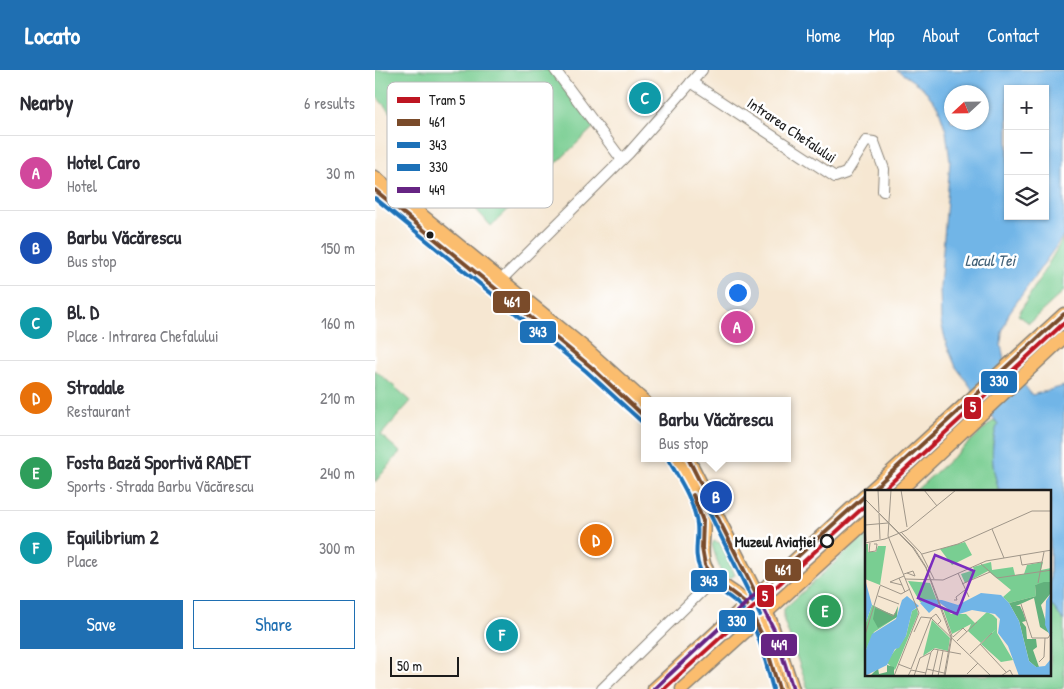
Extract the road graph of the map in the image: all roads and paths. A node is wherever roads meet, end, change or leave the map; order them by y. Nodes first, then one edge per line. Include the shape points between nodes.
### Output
1 (555, 70) edge
2 (702, 70) edge
3 (691, 82) junction
4 (622, 160) junction
5 (375, 177) edge
6 (387, 188) edge
7 (375, 190) edge
8 (883, 191) dead end
9 (387, 199) edge
10 (398, 208) edge
11 (410, 208) edge
12 (497, 284) junction
13 (1064, 314) edge
14 (1064, 337) edge
15 (641, 398) edge
16 (641, 413) edge
17 (676, 462) edge
18 (690, 462) edge
19 (871, 490) edge
20 (900, 490) edge
21 (865, 496) edge
22 (865, 523) edge
23 (702, 541) junction
24 (737, 556) junction
25 (714, 579) junction
26 (756, 594) junction
27 (747, 603) junction
28 (767, 613) junction
29 (756, 622) junction
30 (603, 689) edge
31 (654, 689) edge
32 (682, 689) edge
33 (779, 689) edge
34 (793, 689) edge

1 - 4 street
2 - 3 street
3 - 4 street
3 - 8 street, Intrarea Chefalului via 835,176 846,173 866,141 874,142 884,169
4 - 12 street
5 - 6 main road
7 - 9 main road
10 - 12 main road
11 - 12 main road
12 - 15 main road via 586,350
12 - 16 main road
13 - 19 main road
14 - 20 main road
17 - 23 main road via 702,516
18 - 24 main road
21 - 26 main road
22 - 28 main road
23 - 24 main road via 717,535 725,539
23 - 25 main road via 705,565
24 - 26 main road
25 - 27 main road
25 - 30 street
26 - 27 main road
26 - 28 main road
27 - 29 main road
27 - 31 main road
28 - 29 main road
28 - 34 main road
29 - 32 main road
29 - 33 main road

